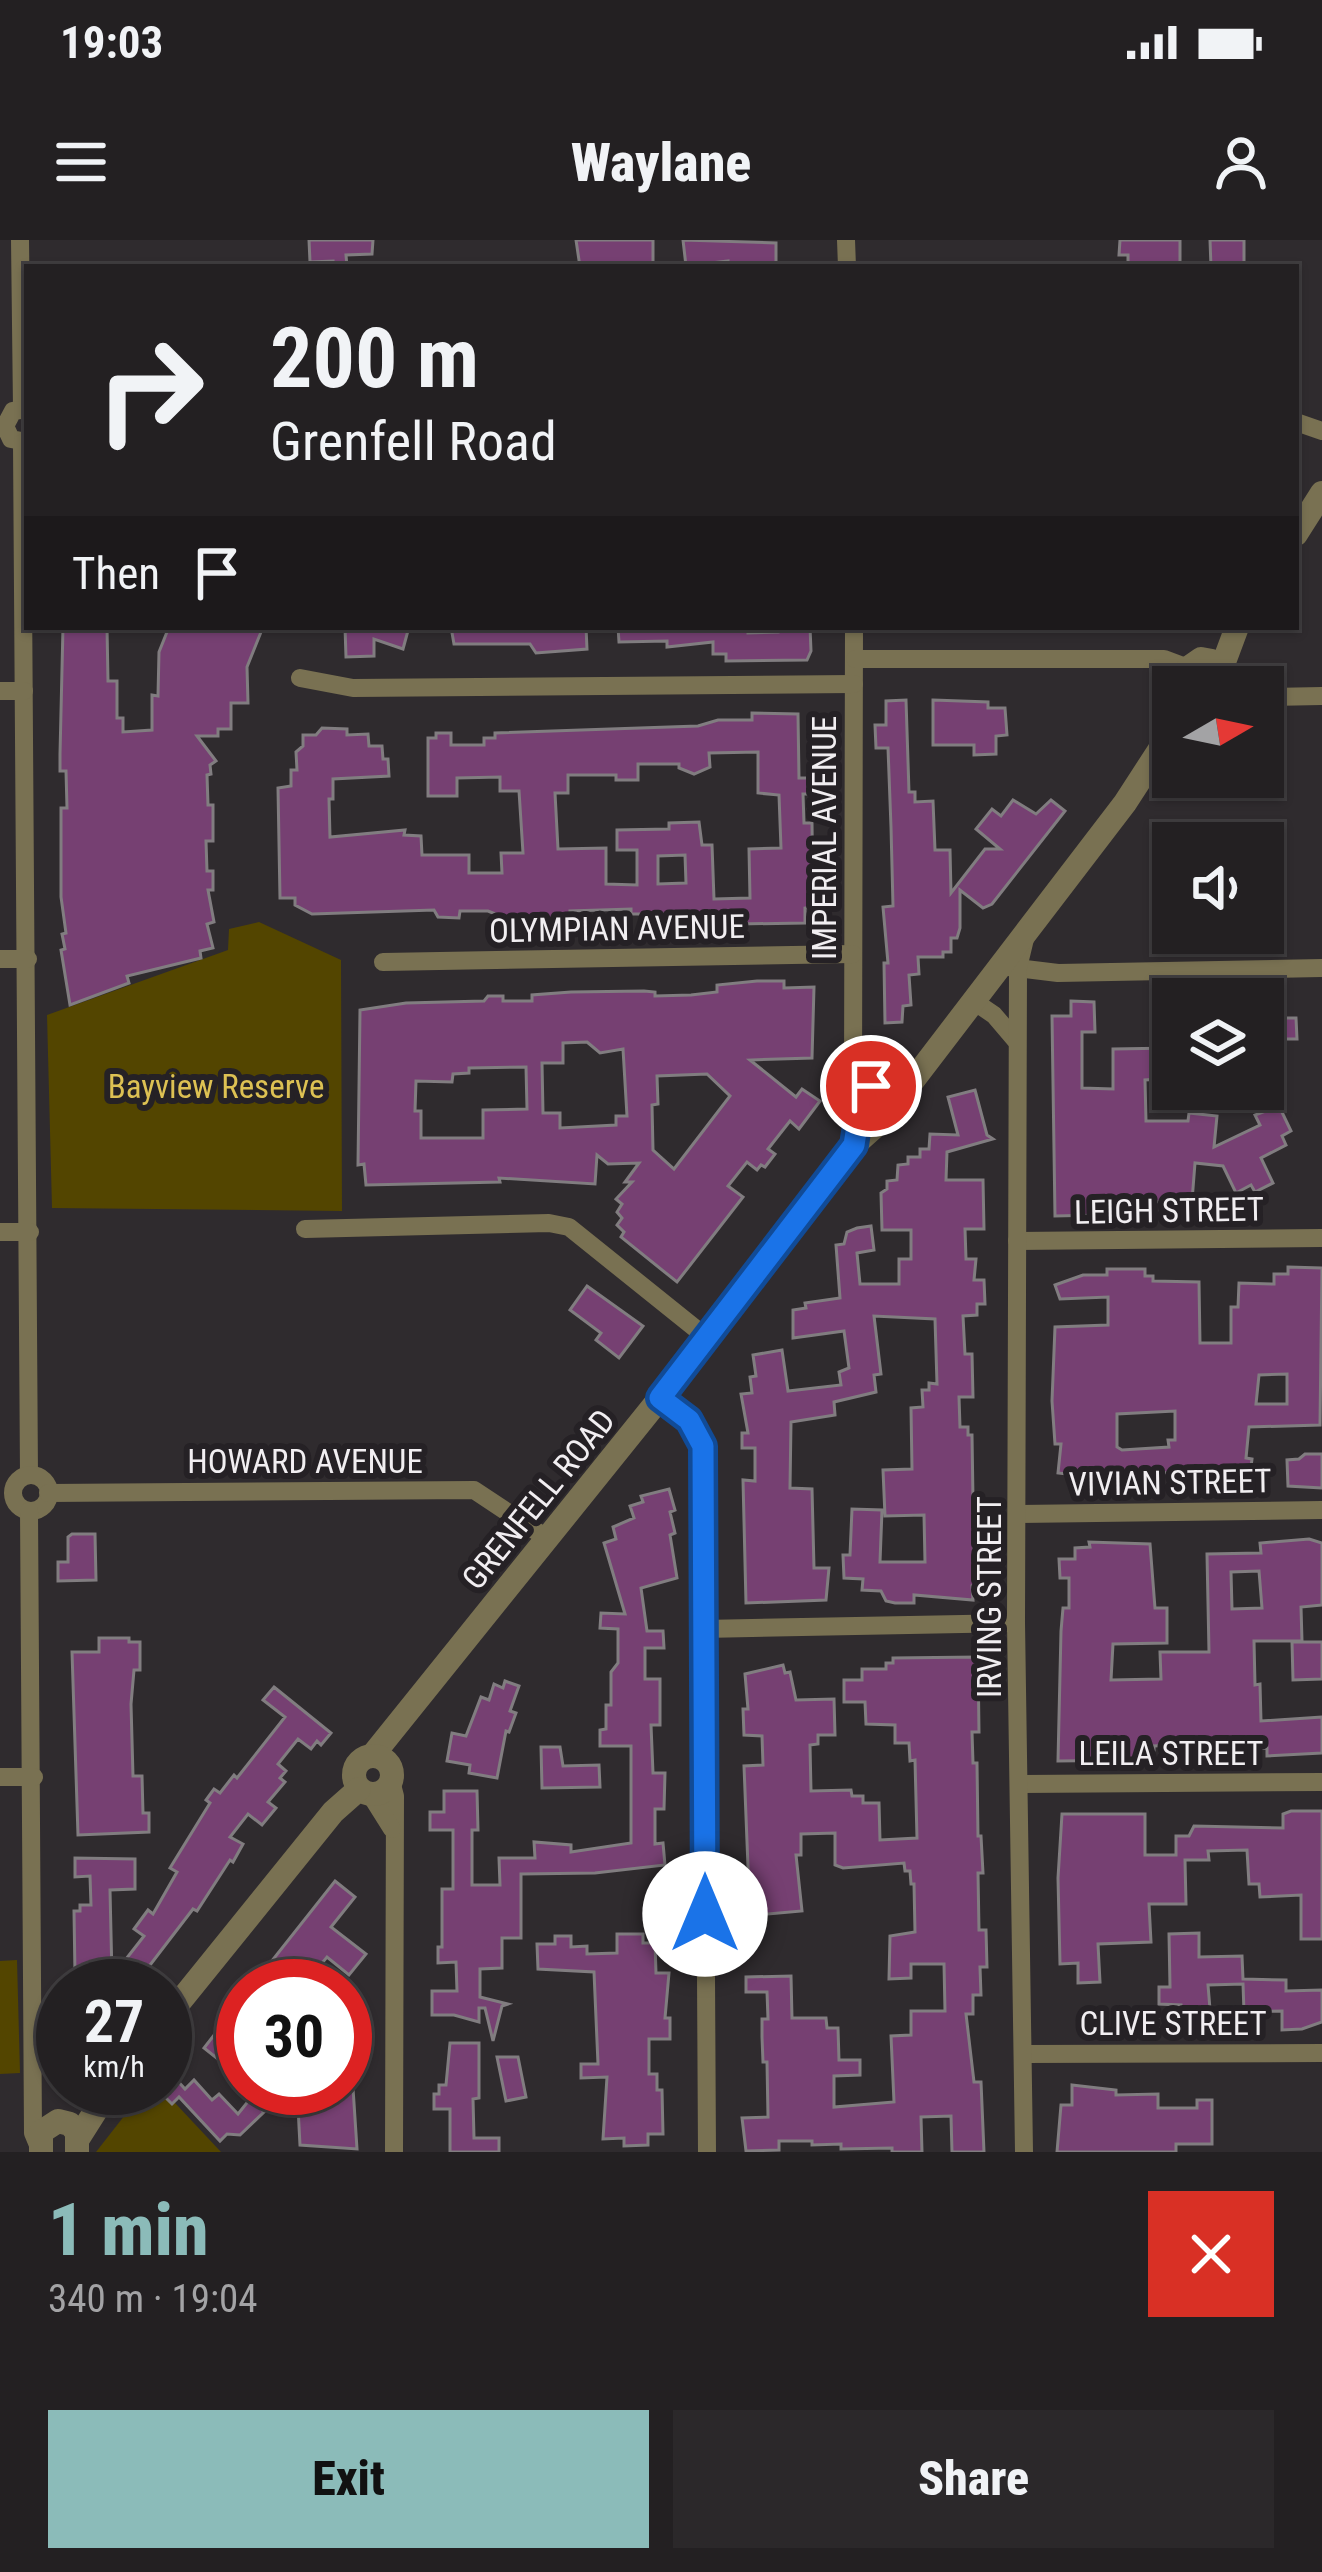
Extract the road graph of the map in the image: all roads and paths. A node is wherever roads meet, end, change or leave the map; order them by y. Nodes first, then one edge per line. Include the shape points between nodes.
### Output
1 (20, 240) edge
2 (24, 375) edge
3 (2, 426) edge
4 (24, 443) edge
5 (1322, 493) edge
6 (1299, 529) edge
7 (854, 630) edge
8 (1236, 630) edge
9 (855, 659) junction
10 (1183, 666) edge
11 (1211, 666) edge
12 (300, 678) dead end
13 (854, 684) junction
14 (0, 691) edge
15 (24, 691) junction
16 (1322, 696) edge
17 (1284, 697) edge
18 (1152, 761) edge
19 (853, 954) junction
20 (0, 959) edge
21 (28, 959) junction
22 (383, 962) dead end
23 (1008, 967) junction
24 (1322, 968) edge
25 (972, 1000) junction
26 (1017, 1042) junction
27 (877, 1100) junction
28 (305, 1228) dead end
29 (0, 1232) edge
30 (30, 1232) junction
31 (1322, 1238) edge
32 (1017, 1241) junction
33 (706, 1337) junction
34 (660, 1398) junction
35 (29, 1475) junction
36 (6, 1493) edge
37 (48, 1493) junction
38 (29, 1510) junction
39 (1322, 1510) edge
40 (1019, 1514) junction
41 (548, 1539) junction
42 (1016, 1623) junction
43 (703, 1629) junction
44 (0, 1777) edge
45 (34, 1777) junction
46 (376, 1777) junction
47 (1322, 1782) edge
48 (1021, 1784) junction
49 (192, 1987) edge
50 (1322, 2053) edge
51 (1024, 2054) junction
52 (34, 2082) junction
53 (71, 2134) edge
54 (40, 2148) edge
55 (394, 2152) edge
56 (707, 2152) edge
57 (1024, 2152) edge

1 - 2 street
3 - 4 street
4 - 15 street
5 - 6 street
7 - 9 street, IMPERIAL AVENUE
8 - 11 street
9 - 10 street via 1164,659
9 - 13 street, IMPERIAL AVENUE
12 - 13 street via 352,688
13 - 19 street, IMPERIAL AVENUE
14 - 15 street
15 - 21 street
16 - 17 street
18 - 23 street, GRENFELL ROAD via 1027,928
19 - 22 street, OLYMPIAN AVENUE
19 - 27 street, IMPERIAL AVENUE via 854,1088
20 - 21 street
21 - 30 street
23 - 24 street
23 - 25 street, GRENFELL ROAD
23 - 26 street, IRVING STREET
25 - 26 street
25 - 27 street, GRENFELL ROAD via 921,1067
26 - 32 street, IRVING STREET
27 - 33 street, GRENFELL ROAD via 854,1145
28 - 33 street via 569,1227
29 - 30 street
30 - 35 street
31 - 32 street, LEIGH STREET
32 - 40 street, IRVING STREET
33 - 34 street, GRENFELL ROAD
34 - 41 street, GRENFELL ROAD
34 - 43 street via 689,1420 703,1446
35 - 36 street
35 - 37 street
36 - 38 street
37 - 38 street
37 - 41 street, HOWARD AVENUE via 475,1490
38 - 45 street
39 - 40 street, VIVIAN STREET
40 - 42 street, IRVING STREET
41 - 46 street, GRENFELL ROAD via 403,1721
42 - 43 street
42 - 48 street, IRVING STREET
43 - 56 street
44 - 45 street
45 - 52 street
46 - 49 street, GRENFELL ROAD via 333,1812
46 - 55 street via 394,1796
47 - 48 street, LEILA STREET
48 - 51 street, IRVING STREET
50 - 51 street, CLIVE STREET
51 - 57 street, IRVING STREET
52 - 53 street
52 - 54 street
53 - 54 street via 41,2132

